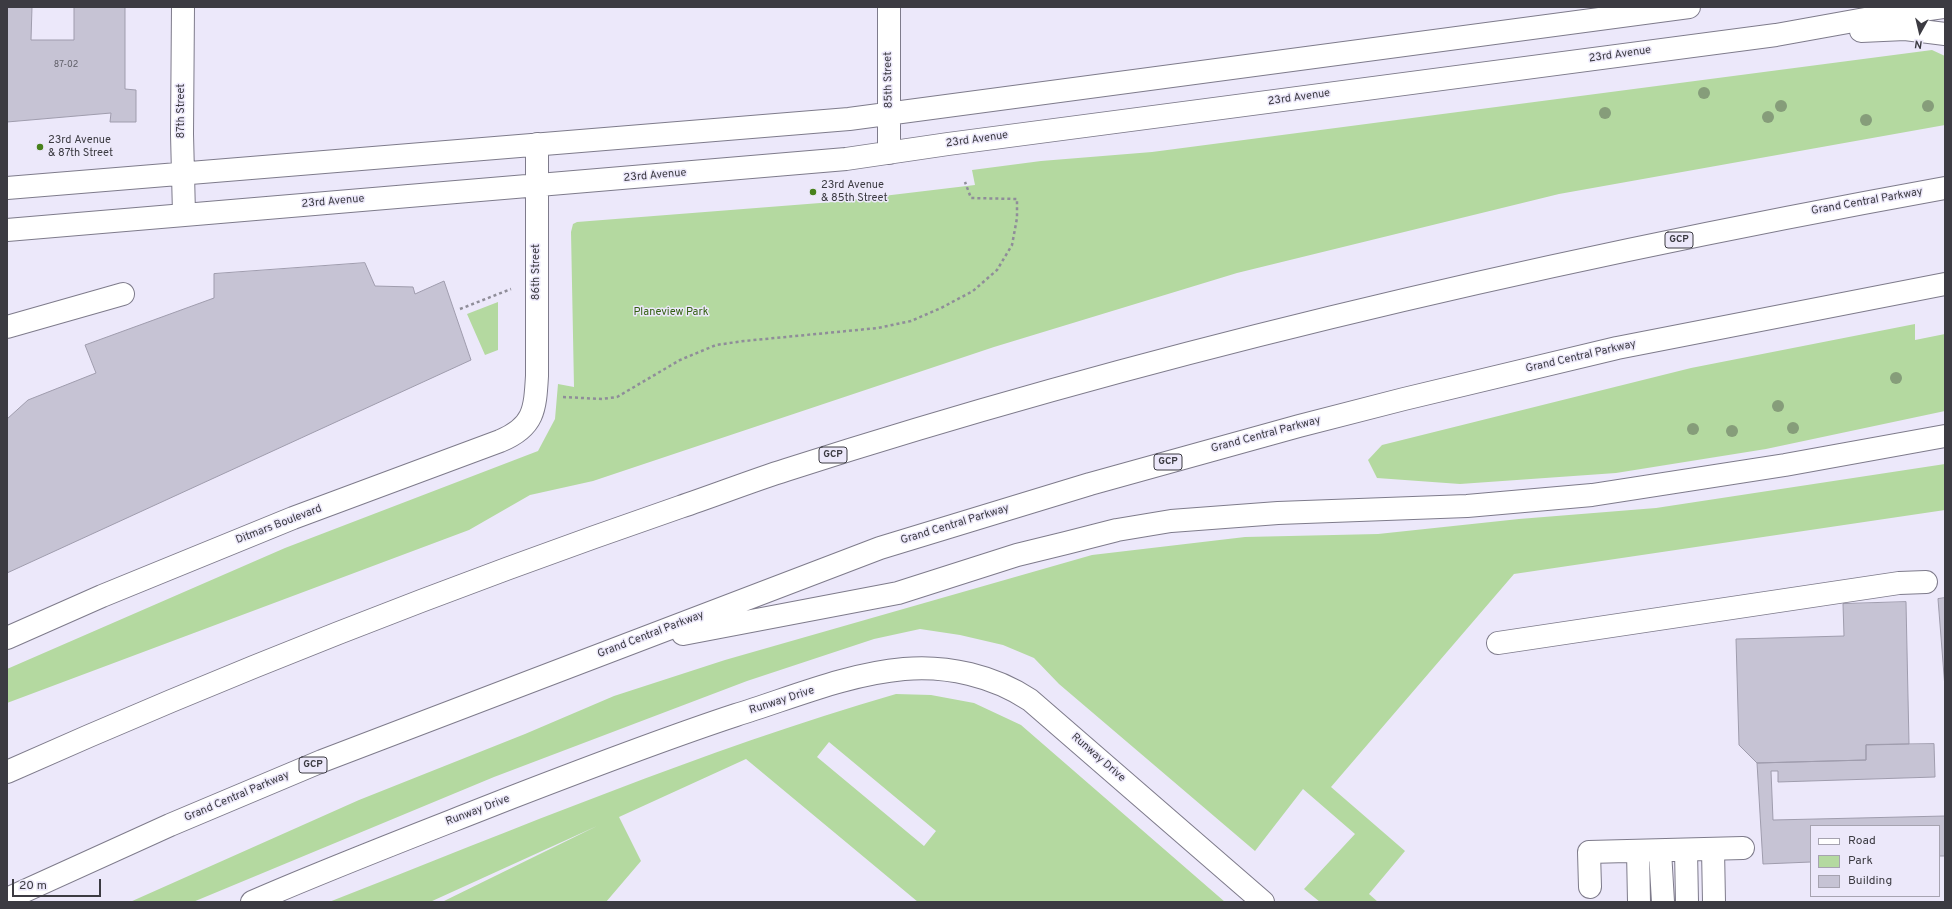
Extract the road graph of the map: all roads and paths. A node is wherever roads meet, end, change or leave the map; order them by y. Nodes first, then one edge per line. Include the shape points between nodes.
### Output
1 (183, 7) edge
2 (889, 7) edge
3 (1689, 7) edge
4 (1943, 7) edge
5 (1596, 13) edge
6 (1945, 34) edge
7 (1776, 35) junction
8 (890, 114) junction
9 (537, 144) junction
10 (889, 153) junction
11 (182, 173) junction
12 (965, 182) dead end
13 (537, 186) junction
14 (7, 188) edge
15 (1945, 188) edge
16 (184, 214) junction
17 (7, 230) edge
18 (537, 279) junction
19 (1945, 284) edge
20 (123, 294) dead end
21 (460, 309) dead end
22 (7, 327) edge
23 (558, 397) dead end
24 (536, 400) joint
25 (1945, 436) edge
26 (1926, 582) dead end
27 (7, 638) edge
28 (1498, 643) dead end
29 (624, 645) junction
30 (68, 745) junction
31 (7, 766) edge
32 (7, 772) edge
33 (1743, 848) dead end
34 (1713, 849) junction
35 (1686, 850) junction
36 (1638, 851) junction
37 (1660, 851) junction
38 (1590, 887) dead end
39 (7, 899) edge
40 (252, 902) edge
41 (1263, 902) edge
42 (1639, 902) edge
43 (1663, 902) edge
44 (1687, 902) edge
45 (1714, 902) edge

1 - 11 main road, 87th Street
2 - 8 main road, 85th Street
3 - 5 main road
4 - 7 main road, 23rd Avenue
5 - 8 main road
6 - 7 main road via 1905,29
7 - 10 main road, 23rd Avenue
8 - 9 main road
8 - 10 main road, 85th Street
9 - 11 main road
9 - 13 main road, 86th Street
10 - 13 main road, 23rd Avenue
11 - 14 main road
11 - 16 main road, 87th Street
12 - 23 path via 971,198 1017,199 1017,218 1012,245 997,270 973,291 941,308 911,321 878,328 716,345 680,360 617,397
13 - 16 main road, 23rd Avenue
13 - 18 main road, 86th Street
15 - 30 main road, Grand Central Parkway / GCP via 1734,228 1413,297 1201,349 984,409 782,471 525,561 283,654
16 - 17 main road, 23rd Avenue
18 - 21 path
18 - 24 main road, 86th Street
19 - 29 main road, Grand Central Parkway / GCP via 1617,348 1277,432 1090,484 880,548
20 - 22 main road
24 - 27 main road, Ditmars Boulevard via 528,422 511,437 293,518
25 - 29 main road via 1785,465 1592,495 1467,506 1247,514 1171,521 1117,530 1059,544 898,593
26 - 28 main road via 1899,583
29 - 39 main road, Grand Central Parkway / GCP via 322,761 170,825
30 - 31 main road
30 - 32 main road, Grand Central Parkway / GCP
33 - 34 main road
34 - 35 main road
34 - 45 main road
35 - 37 main road
35 - 44 main road
36 - 37 main road
36 - 38 main road via 1589,852
36 - 42 main road
37 - 43 main road
40 - 41 main road, Runway Drive via 475,812 689,730 851,679 884,671 925,668 983,678 1014,690 1030,700

